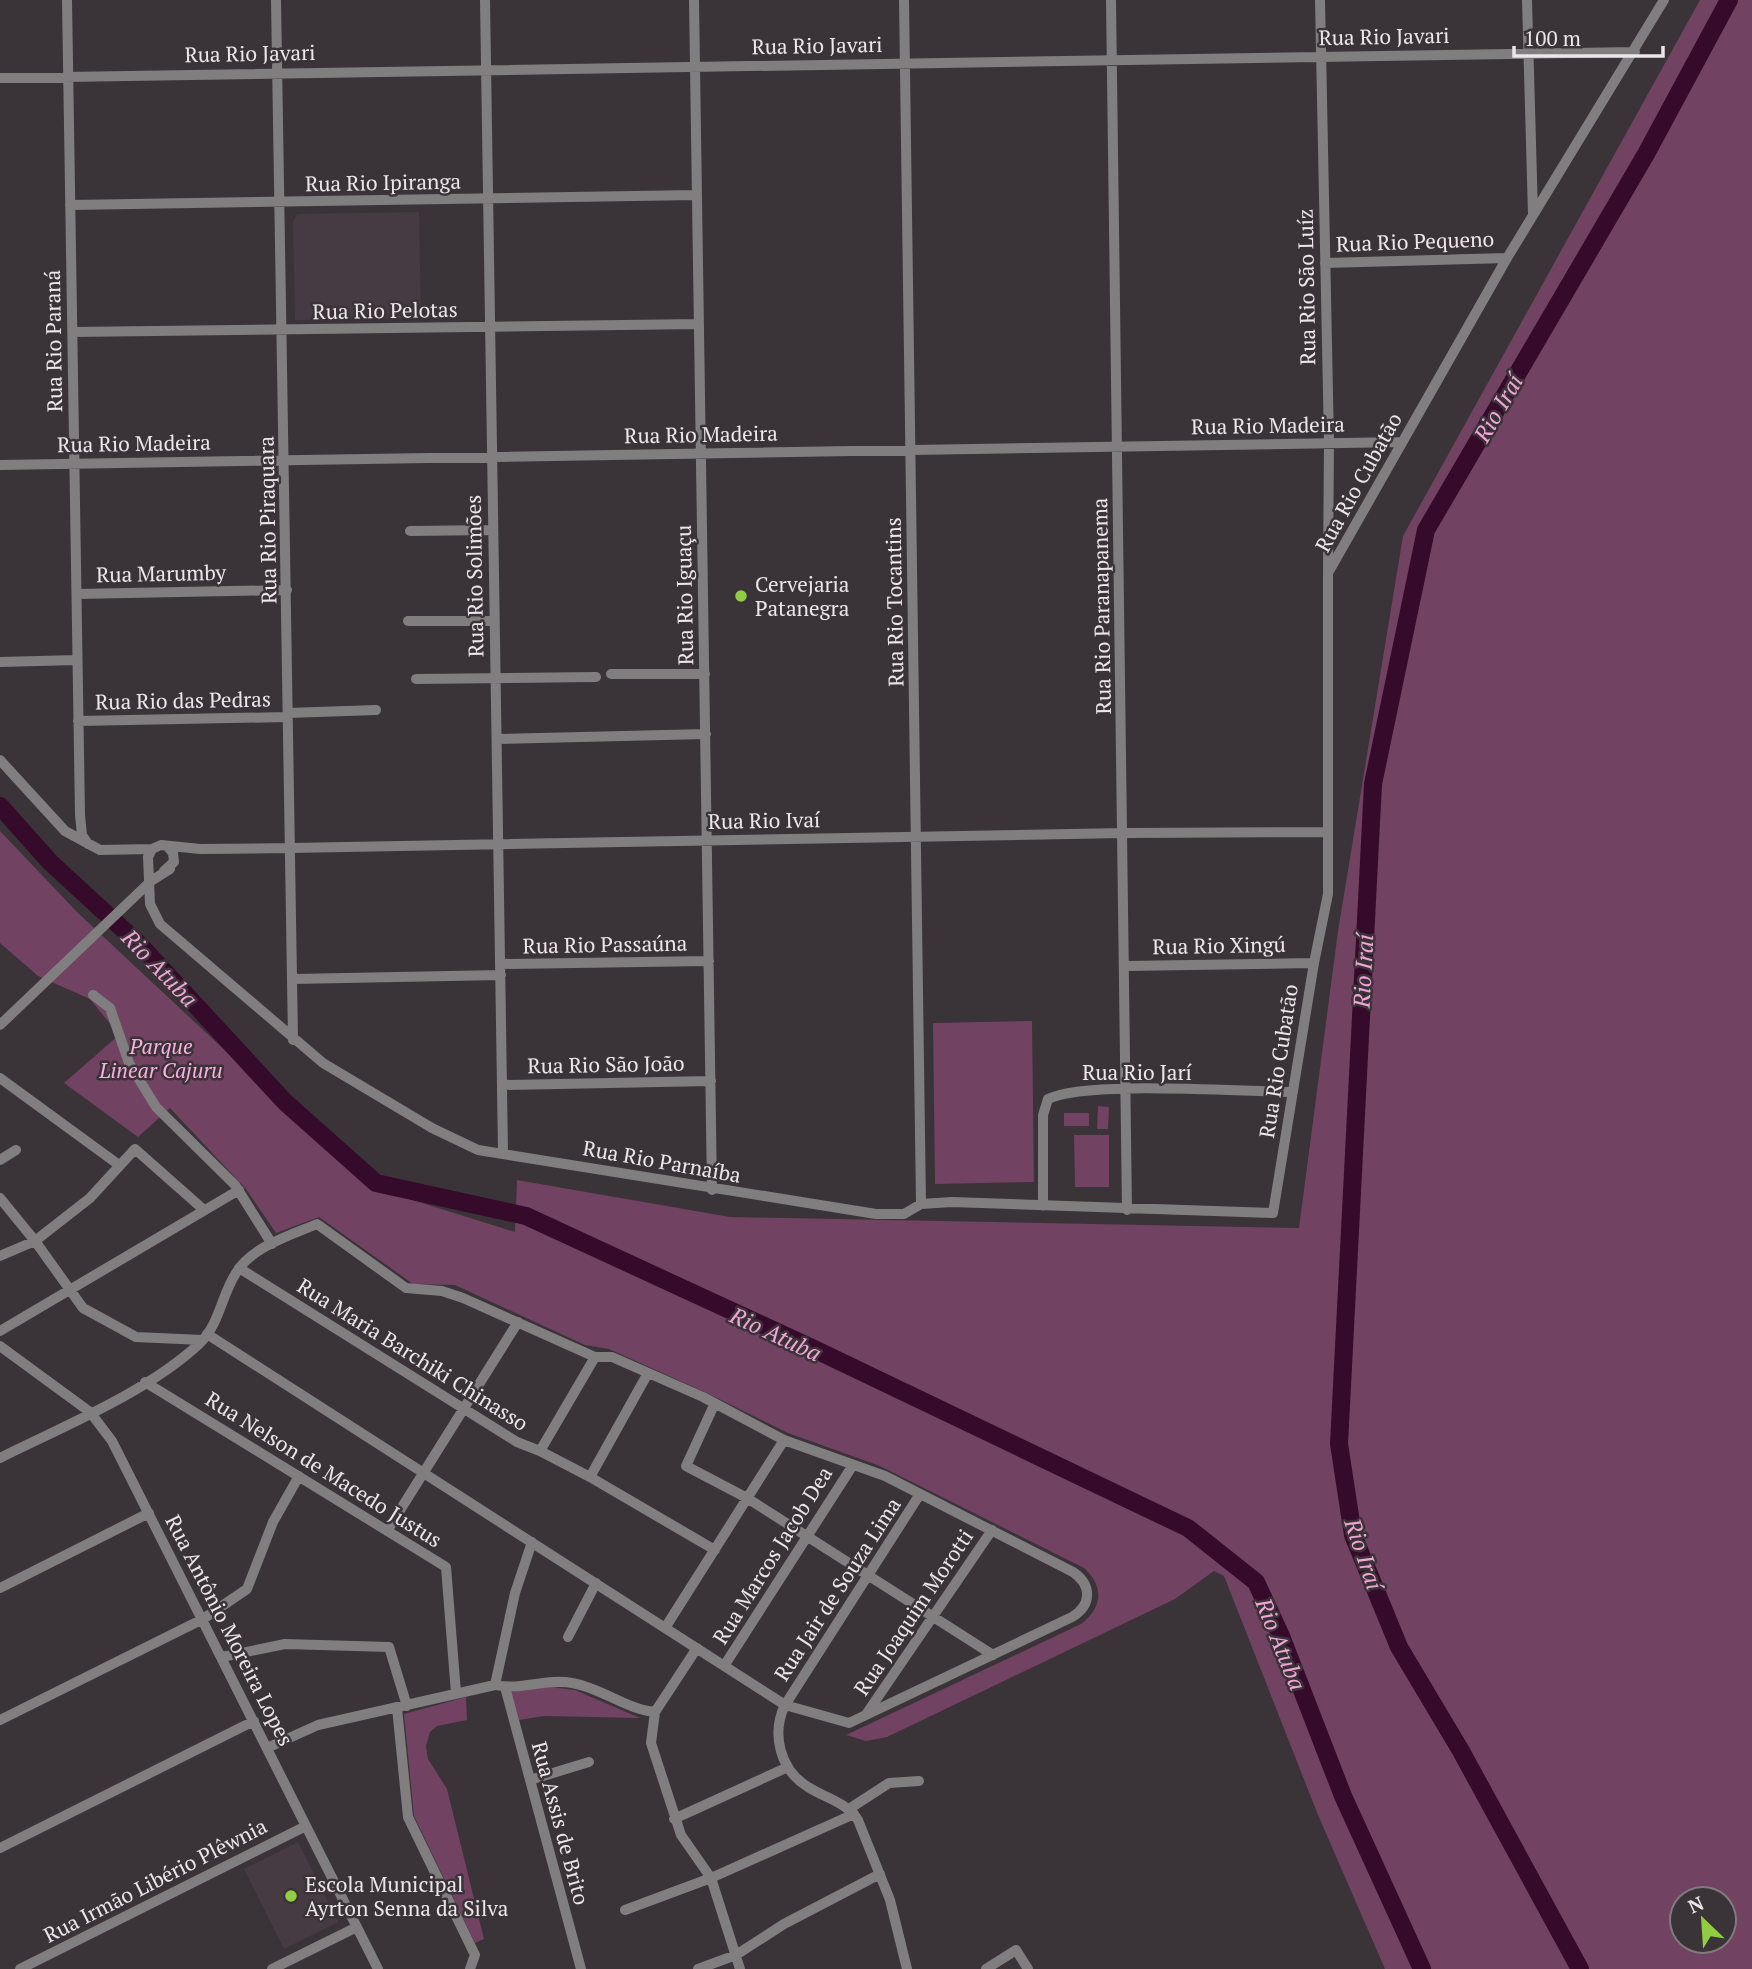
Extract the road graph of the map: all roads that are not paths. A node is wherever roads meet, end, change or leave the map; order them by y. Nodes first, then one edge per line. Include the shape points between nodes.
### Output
1 (67, 0) edge
2 (276, 0) edge
3 (485, 0) edge
4 (694, 0) edge
5 (904, 0) edge
6 (1111, 0) edge
7 (1320, 0) edge
8 (1527, 0) edge
9 (1664, 0) edge
10 (1635, 52) junction
11 (1527, 53) junction
12 (1321, 56) junction
13 (1112, 59) junction
14 (904, 63) junction
15 (695, 65) junction
16 (485, 69) junction
17 (277, 72) junction
18 (68, 77) junction
19 (0, 78) edge
20 (1531, 189) junction
21 (697, 195) junction
22 (487, 198) junction
23 (280, 204) junction
24 (1540, 204) junction
25 (70, 205) junction
26 (1533, 217) junction
27 (1507, 258) junction
28 (1325, 263) junction
29 (699, 324) junction
30 (491, 328) junction
31 (283, 331) junction
32 (73, 332) junction
33 (1402, 442) junction
34 (1329, 443) junction
35 (1117, 447) junction
36 (910, 450) junction
37 (701, 454) junction
38 (491, 457) junction
39 (285, 460) junction
40 (75, 464) junction
41 (0, 465) edge
42 (492, 530) junction
43 (410, 531) dead end
44 (1328, 573) junction
45 (288, 590) junction
46 (77, 594) junction
47 (408, 621) dead end
48 (494, 621) junction
49 (77, 660) junction
50 (0, 662) edge
51 (611, 674) dead end
52 (705, 674) junction
53 (596, 677) dead end
54 (495, 678) junction
55 (416, 679) dead end
56 (376, 710) dead end
57 (288, 715) junction
58 (78, 721) junction
59 (706, 734) junction
60 (497, 739) junction
61 (0, 760) edge
62 (1328, 832) junction
63 (1124, 833) junction
64 (917, 836) junction
65 (707, 840) junction
66 (499, 843) junction
67 (90, 845) junction
68 (167, 846) junction
69 (291, 848) junction
70 (152, 849) junction
71 (200, 849) junction
72 (148, 862) junction
73 (172, 865) junction
74 (151, 881) junction
75 (709, 961) junction
76 (1314, 962) junction
77 (1126, 966) junction
78 (501, 969) junction
79 (293, 979) junction
80 (93, 995) dead end
81 (0, 1025) edge
82 (293, 1040) junction
83 (0, 1078) edge
84 (711, 1081) junction
85 (502, 1085) junction
86 (1127, 1090) junction
87 (1293, 1092) junction
88 (16, 1150) dead end
89 (503, 1152) junction
90 (0, 1160) edge
91 (119, 1165) junction
92 (239, 1190) junction
93 (712, 1190) junction
94 (0, 1198) edge
95 (921, 1204) junction
96 (1043, 1206) junction
97 (204, 1210) junction
98 (1127, 1210) junction
99 (1273, 1213) joint
100 (35, 1241) junction
101 (272, 1244) junction
102 (0, 1256) edge
103 (239, 1268) junction
104 (69, 1290) junction
105 (518, 1322) junction
106 (0, 1331) edge
107 (205, 1337) junction
108 (0, 1346) edge
109 (595, 1357) junction
110 (648, 1373) junction
111 (145, 1382) junction
112 (715, 1403) junction
113 (463, 1410) junction
114 (90, 1412) junction
115 (784, 1440) junction
116 (541, 1451) junction
117 (0, 1458) edge
118 (852, 1465) junction
119 (424, 1473) junction
120 (299, 1476) junction
121 (590, 1477) junction
122 (920, 1494) junction
123 (747, 1498) junction
124 (149, 1513) junction
125 (387, 1531) junction
126 (992, 1531) junction
127 (808, 1536) junction
128 (532, 1542) junction
129 (715, 1550) junction
130 (869, 1575) junction
131 (596, 1583) junction
132 (0, 1588) edge
133 (933, 1617) junction
134 (203, 1619) junction
135 (665, 1628) junction
136 (568, 1637) dead end
137 (697, 1648) junction
138 (993, 1655) junction
139 (222, 1657) junction
140 (724, 1666) junction
141 (500, 1686) junction
142 (456, 1693) junction
143 (785, 1705) junction
144 (402, 1707) junction
145 (655, 1712) junction
146 (866, 1715) junction
147 (0, 1720) edge
148 (254, 1721) junction
149 (267, 1748) junction
150 (589, 1762) dead end
151 (788, 1767) junction
152 (530, 1780) junction
153 (919, 1781) dead end
154 (851, 1812) junction
155 (674, 1819) junction
156 (306, 1826) junction
157 (0, 1848) edge
158 (880, 1874) junction
159 (711, 1878) junction
160 (625, 1910) dead end
161 (357, 1927) junction
162 (736, 1955) junction
163 (20, 1969) edge
164 (272, 1969) edge
165 (378, 1969) edge
166 (470, 1969) edge
167 (581, 1969) edge
168 (698, 1969) edge
169 (740, 1969) edge
170 (907, 1969) edge
171 (986, 1969) edge
172 (1028, 1969) edge

1 - 18 street, Rua Rio Paraná
2 - 17 street, Rua Rio Piraquara
3 - 16 street, Rua Rio Solimões
4 - 15 street, Rua Rio Iguaçu
5 - 14 street, Rua Rio Tocantins
6 - 13 street, Rua Rio Paranapanema
7 - 12 street, Rua Rio São Luíz
8 - 11 street
9 - 10 street, Rua Rio Cubatão
10 - 11 street, Rua Rio Javari
10 - 24 street, Rua Rio Cubatão
11 - 12 street, Rua Rio Javari
11 - 20 street
12 - 13 street, Rua Rio Javari
12 - 28 street, Rua Rio São Luíz
13 - 14 street, Rua Rio Javari
13 - 35 street, Rua Rio Paranapanema
14 - 15 street, Rua Rio Javari
14 - 36 street, Rua Rio Tocantins
15 - 16 street, Rua Rio Javari
15 - 21 street, Rua Rio Iguaçu
16 - 17 street, Rua Rio Javari
16 - 22 street, Rua Rio Solimões
17 - 18 street, Rua Rio Javari
17 - 23 street, Rua Rio Piraquara
18 - 19 street, Rua Rio Javari
18 - 25 street, Rua Rio Paraná
20 - 24 street
20 - 26 street
21 - 22 street, Rua Rio Ipiranga
21 - 29 street, Rua Rio Iguaçu
22 - 23 street, Rua Rio Ipiranga
22 - 30 street, Rua Rio Solimões
23 - 25 street, Rua Rio Ipiranga
23 - 31 street, Rua Rio Piraquara
24 - 26 street, Rua Rio Cubatão
25 - 32 street, Rua Rio Paraná
26 - 27 street, Rua Rio Cubatão
27 - 28 street, Rua Rio Pequeno
27 - 33 street, Rua Rio Cubatão
28 - 34 street, Rua Rio São Luíz
29 - 30 street, Rua Rio Pelotas
29 - 37 street, Rua Rio Iguaçu
30 - 31 street, Rua Rio Pelotas
30 - 38 street, Rua Rio Solimões
31 - 32 street, Rua Rio Pelotas
31 - 39 street, Rua Rio Piraquara
32 - 40 street, Rua Rio Paraná
33 - 34 street, Rua Rio Madeira
33 - 44 street, Rua Rio Cubatão
34 - 35 street, Rua Rio Madeira
34 - 44 street, Rua Rio São Luíz
35 - 36 street, Rua Rio Madeira
35 - 63 street, Rua Rio Paranapanema
36 - 37 street, Rua Rio Madeira
36 - 64 street, Rua Rio Tocantins
37 - 38 street, Rua Rio Madeira
37 - 52 street, Rua Rio Iguaçu
38 - 39 street, Rua Rio Madeira
38 - 42 street, Rua Rio Solimões
39 - 40 street, Rua Rio Madeira
39 - 45 street, Rua Rio Piraquara
40 - 41 street, Rua Rio Madeira
40 - 46 street, Rua Rio Paraná
42 - 43 street
42 - 48 street, Rua Rio Solimões
44 - 62 street, Rua Rio Cubatão
45 - 46 street, Rua Marumby
45 - 57 street, Rua Rio Piraquara
46 - 49 street, Rua Rio Paraná
47 - 48 street
48 - 54 street, Rua Rio Solimões
49 - 50 street
49 - 58 street, Rua Rio Paraná
51 - 52 street
52 - 59 street, Rua Rio Iguaçu
53 - 54 street
54 - 55 street
54 - 60 street, Rua Rio Solimões
56 - 57 street, Rua Rio das Pedras
57 - 58 street, Rua Rio das Pedras
57 - 69 street, Rua Rio Piraquara
58 - 67 street, Rua Rio Paraná via 80,828
59 - 60 street
59 - 65 street, Rua Rio Iguaçu
60 - 66 street, Rua Rio Solimões
61 - 67 street via 56,822
62 - 63 street, Rua Rio Ivaí
62 - 76 street, Rua Rio Cubatão via 1328,894
63 - 64 street, Rua Rio Ivaí
63 - 77 street, Rua Rio Paranapanema
64 - 65 street, Rua Rio Ivaí
64 - 95 street, Rua Rio Tocantins
65 - 66 street, Rua Rio Ivaí
65 - 75 street, Rua Rio Iguaçu
66 - 69 street, Rua Rio Ivaí
66 - 78 street, Rua Rio Solimões
67 - 70 street via 100,850
68 - 70 street
68 - 71 street, Rua Rio Ivaí
68 - 73 street via 173,853
69 - 71 street, Rua Rio Ivaí
69 - 79 street, Rua Rio Piraquara
70 - 72 street
71 - 73 street, Rua Rio Ivaí
72 - 73 street via 154,870
72 - 74 street
73 - 74 street, Rua Rio Ivaí
74 - 81 street, Rua Rio Ivaí
74 - 82 street, Rua Rio Parnaíba via 150,905 160,924
75 - 78 street, Rua Rio Passaúna
75 - 84 street, Rua Rio Iguaçu
76 - 77 street, Rua Rio Xingú
76 - 87 street, Rua Rio Cubatão
77 - 86 street, Rua Rio Paranapanema
78 - 79 street, Rua Rio Passaúna
78 - 85 street, Rua Rio Solimões
79 - 82 street, Rua Rio Piraquara
80 - 92 street via 110,1008 130,1063 156,1107
82 - 89 street, Rua Rio Parnaíba via 432,1128 478,1150
83 - 91 street
84 - 85 street, Rua Rio São João
84 - 93 street, Rua Rio Iguaçu
85 - 89 street, Rua Rio Solimões
86 - 87 street, Rua Rio Jarí
86 - 96 street, Rua Rio Jarí via 1081,1091 1048,1099 1043,1115
86 - 98 street, Rua Rio Paranapanema
87 - 99 street, Rua Rio Cubatão
88 - 90 street
89 - 93 street, Rua Rio Parnaíba
91 - 97 street via 135,1149
91 - 100 street via 90,1198
92 - 97 street
92 - 101 street
93 - 95 street, Rua Rio Parnaíba via 876,1214 904,1214
94 - 100 street
95 - 96 street, Rua Rio Parnaíba
96 - 98 street, Rua Rio Parnaíba
97 - 104 street
98 - 99 street, Rua Rio Parnaíba
100 - 102 street
100 - 104 street
101 - 103 street
101 - 105 street via 317,1224 406,1288 453,1294
103 - 107 street
103 - 113 street, Rua Maria Barchiki Chinasso
104 - 106 street
104 - 107 street via 83,1308 136,1337
105 - 109 street
105 - 113 street
107 - 111 street
107 - 119 street
108 - 114 street, Rua Antônio Moreira Lopes
109 - 110 street via 612,1357
109 - 116 street
110 - 112 street
110 - 121 street
111 - 114 street
111 - 120 street, Rua Nelson de Macedo Justus
112 - 115 street
112 - 123 street via 686,1466
113 - 116 street, Rua Maria Barchiki Chinasso
113 - 119 street
114 - 117 street
114 - 124 street, Rua Antônio Moreira Lopes via 112,1441
115 - 118 street
115 - 123 street
116 - 121 street, Rua Maria Barchiki Chinasso
118 - 122 street
118 - 127 street, Rua Marcos Jacob Dea
119 - 125 street
119 - 128 street
120 - 125 street, Rua Nelson de Macedo Justus
120 - 134 street via 273,1522 247,1588
121 - 129 street, Rua Maria Barchiki Chinasso
122 - 126 street
122 - 130 street, Rua Jair de Souza Lima
123 - 127 street
123 - 129 street
124 - 132 street
124 - 134 street, Rua Antônio Moreira Lopes
125 - 142 street, Rua Nelson de Macedo Justus via 446,1567
126 - 133 street, Rua Joaquim Morotti
126 - 138 street via 1073,1572 1088,1593 1078,1614
127 - 130 street
127 - 140 street, Rua Marcos Jacob Dea
128 - 131 street
128 - 141 street, Rua Assis de Brito via 515,1593
129 - 135 street
130 - 133 street
130 - 143 street, Rua Jair de Souza Lima
131 - 135 street
131 - 136 street
133 - 138 street
133 - 146 street, Rua Joaquim Morotti
134 - 139 street, Rua Antônio Moreira Lopes
134 - 147 street
135 - 137 street
137 - 140 street
137 - 145 street
138 - 146 street
139 - 144 street via 285,1644 388,1647
139 - 148 street, Rua Antônio Moreira Lopes
140 - 143 street
141 - 142 street
141 - 145 street via 575,1683
141 - 152 street, Rua Assis de Brito
142 - 144 street
143 - 146 street via 849,1723
143 - 151 street via 778,1735
144 - 149 street via 311,1727
144 - 166 street via 408,1817 475,1955
145 - 155 street via 652,1752
148 - 149 street, Rua Antônio Moreira Lopes
148 - 157 street
149 - 156 street, Rua Antônio Moreira Lopes
150 - 152 street
151 - 154 street via 804,1786
151 - 155 street
152 - 167 street, Rua Assis de Brito
153 - 154 street via 889,1783
154 - 158 street
154 - 159 street
155 - 159 street via 686,1846
156 - 161 street, Rua Antônio Moreira Lopes
156 - 163 street, Rua Irmão Libério Plêwnia
158 - 162 street
158 - 170 street
159 - 160 street
159 - 162 street
161 - 164 street
161 - 165 street, Rua Antônio Moreira Lopes
162 - 168 street
162 - 169 street
171 - 172 street via 1016,1951

